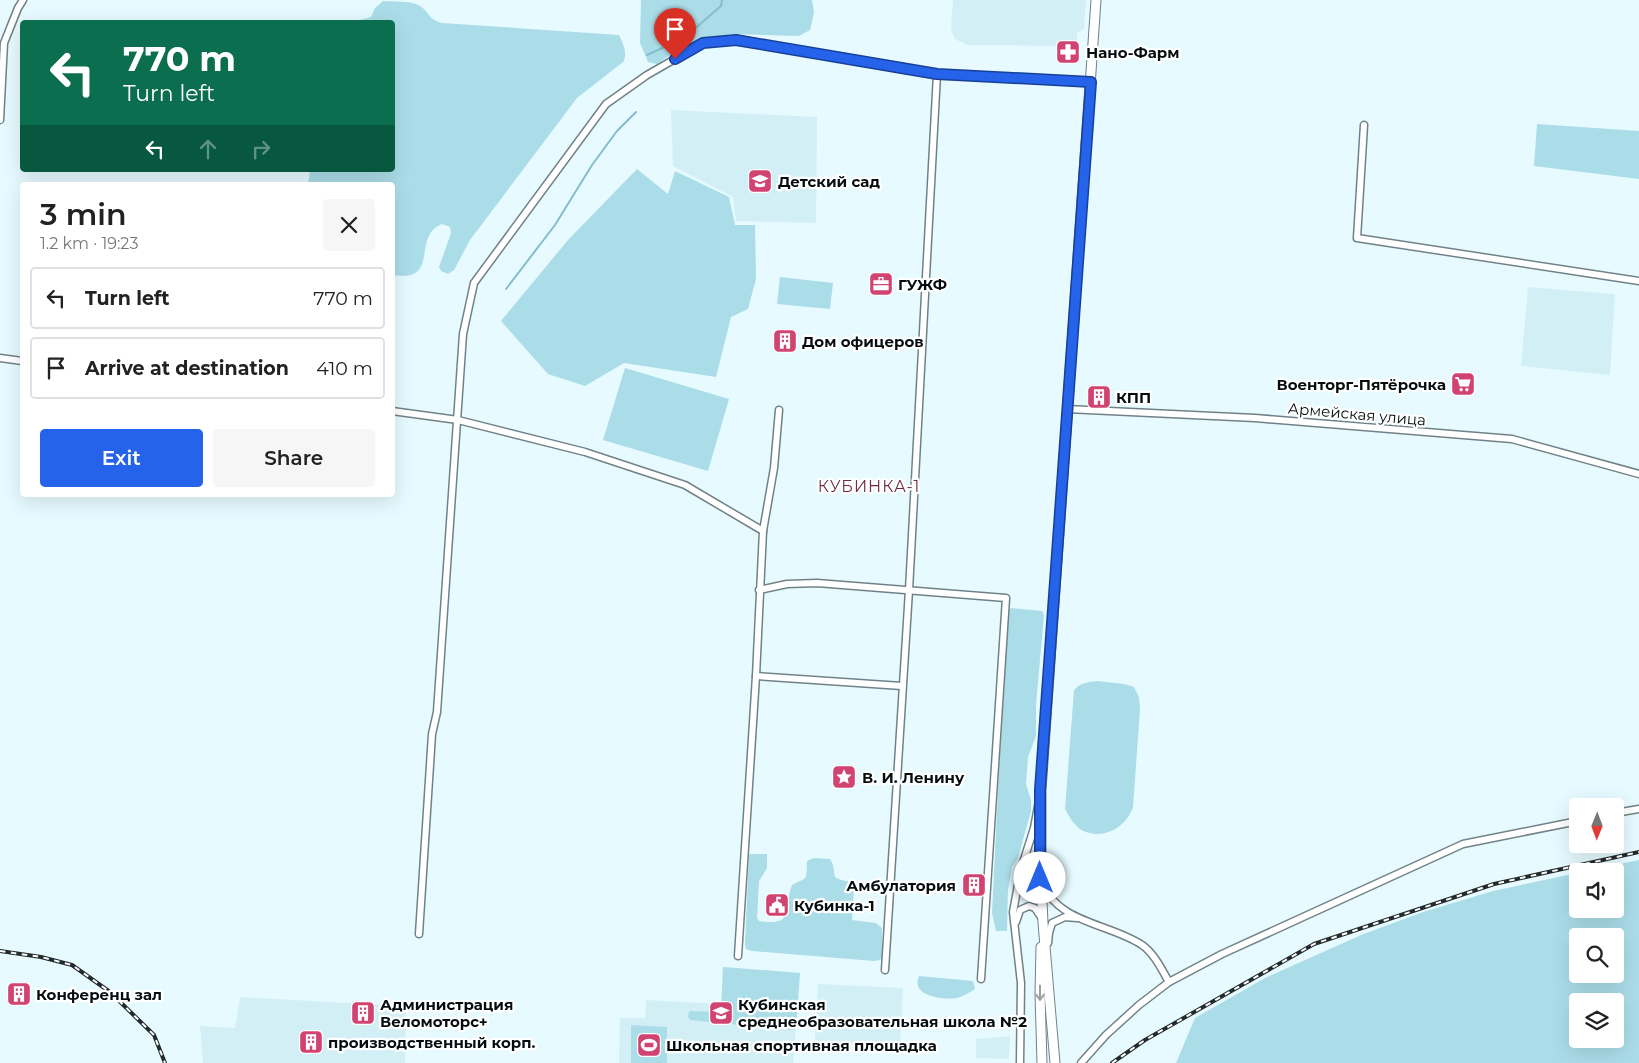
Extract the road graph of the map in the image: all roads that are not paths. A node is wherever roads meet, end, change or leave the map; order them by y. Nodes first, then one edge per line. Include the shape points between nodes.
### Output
1 (23, 0) edge
2 (1096, 0) edge
3 (0, 36) edge
4 (4, 43) junction
5 (937, 74) junction
6 (1091, 82) junction
7 (0, 120) edge
8 (1364, 125) dead end
9 (1639, 281) edge
10 (0, 358) edge
11 (20, 361) edge
12 (780, 410) dead end
13 (1068, 410) junction
14 (395, 411) edge
15 (458, 420) junction
16 (1639, 474) edge
17 (763, 531) junction
18 (759, 590) junction
19 (909, 590) junction
20 (756, 676) junction
21 (902, 686) junction
22 (1040, 790) junction
23 (1639, 809) edge
24 (1624, 812) edge
25 (1569, 823) edge
26 (1040, 878) junction
27 (1082, 919) junction
28 (1043, 925) junction
29 (1016, 928) junction
30 (418, 934) dead end
31 (738, 956) dead end
32 (1047, 957) junction
33 (885, 970) dead end
34 (981, 979) dead end
35 (1169, 982) junction
36 (1042, 1062) edge
37 (1020, 1063) edge
38 (1055, 1063) edge
39 (1081, 1063) edge

1 - 4 street
2 - 6 main road
3 - 4 street
4 - 7 street
5 - 6 street
5 - 15 street via 736,40 703,43 647,75 606,104 474,283 463,334
5 - 19 street
6 - 13 main road
8 - 9 street via 1358,238
10 - 11 street
12 - 17 street
13 - 16 street, Армейская улица via 1255,418 1512,439
13 - 22 main road
14 - 15 street
15 - 17 street via 585,452 685,485
15 - 30 street
17 - 18 street
18 - 19 street via 787,584 817,583
18 - 20 street
19 - 21 street
19 - 34 street via 1006,598
20 - 21 street
20 - 31 street
21 - 33 street
22 - 26 main road
22 - 29 street via 1034,828 1016,894
23 - 24 street
25 - 35 street via 1463,844 1222,954
26 - 27 street via 1052,900
26 - 28 main road
27 - 32 street via 1065,917 1052,923
27 - 35 street via 1143,946
28 - 29 street via 1035,908 1024,907 1018,914
28 - 32 main road
28 -> 36 main road
29 - 37 street via 1021,983
32 - 38 main road
35 - 39 street via 1106,1035

